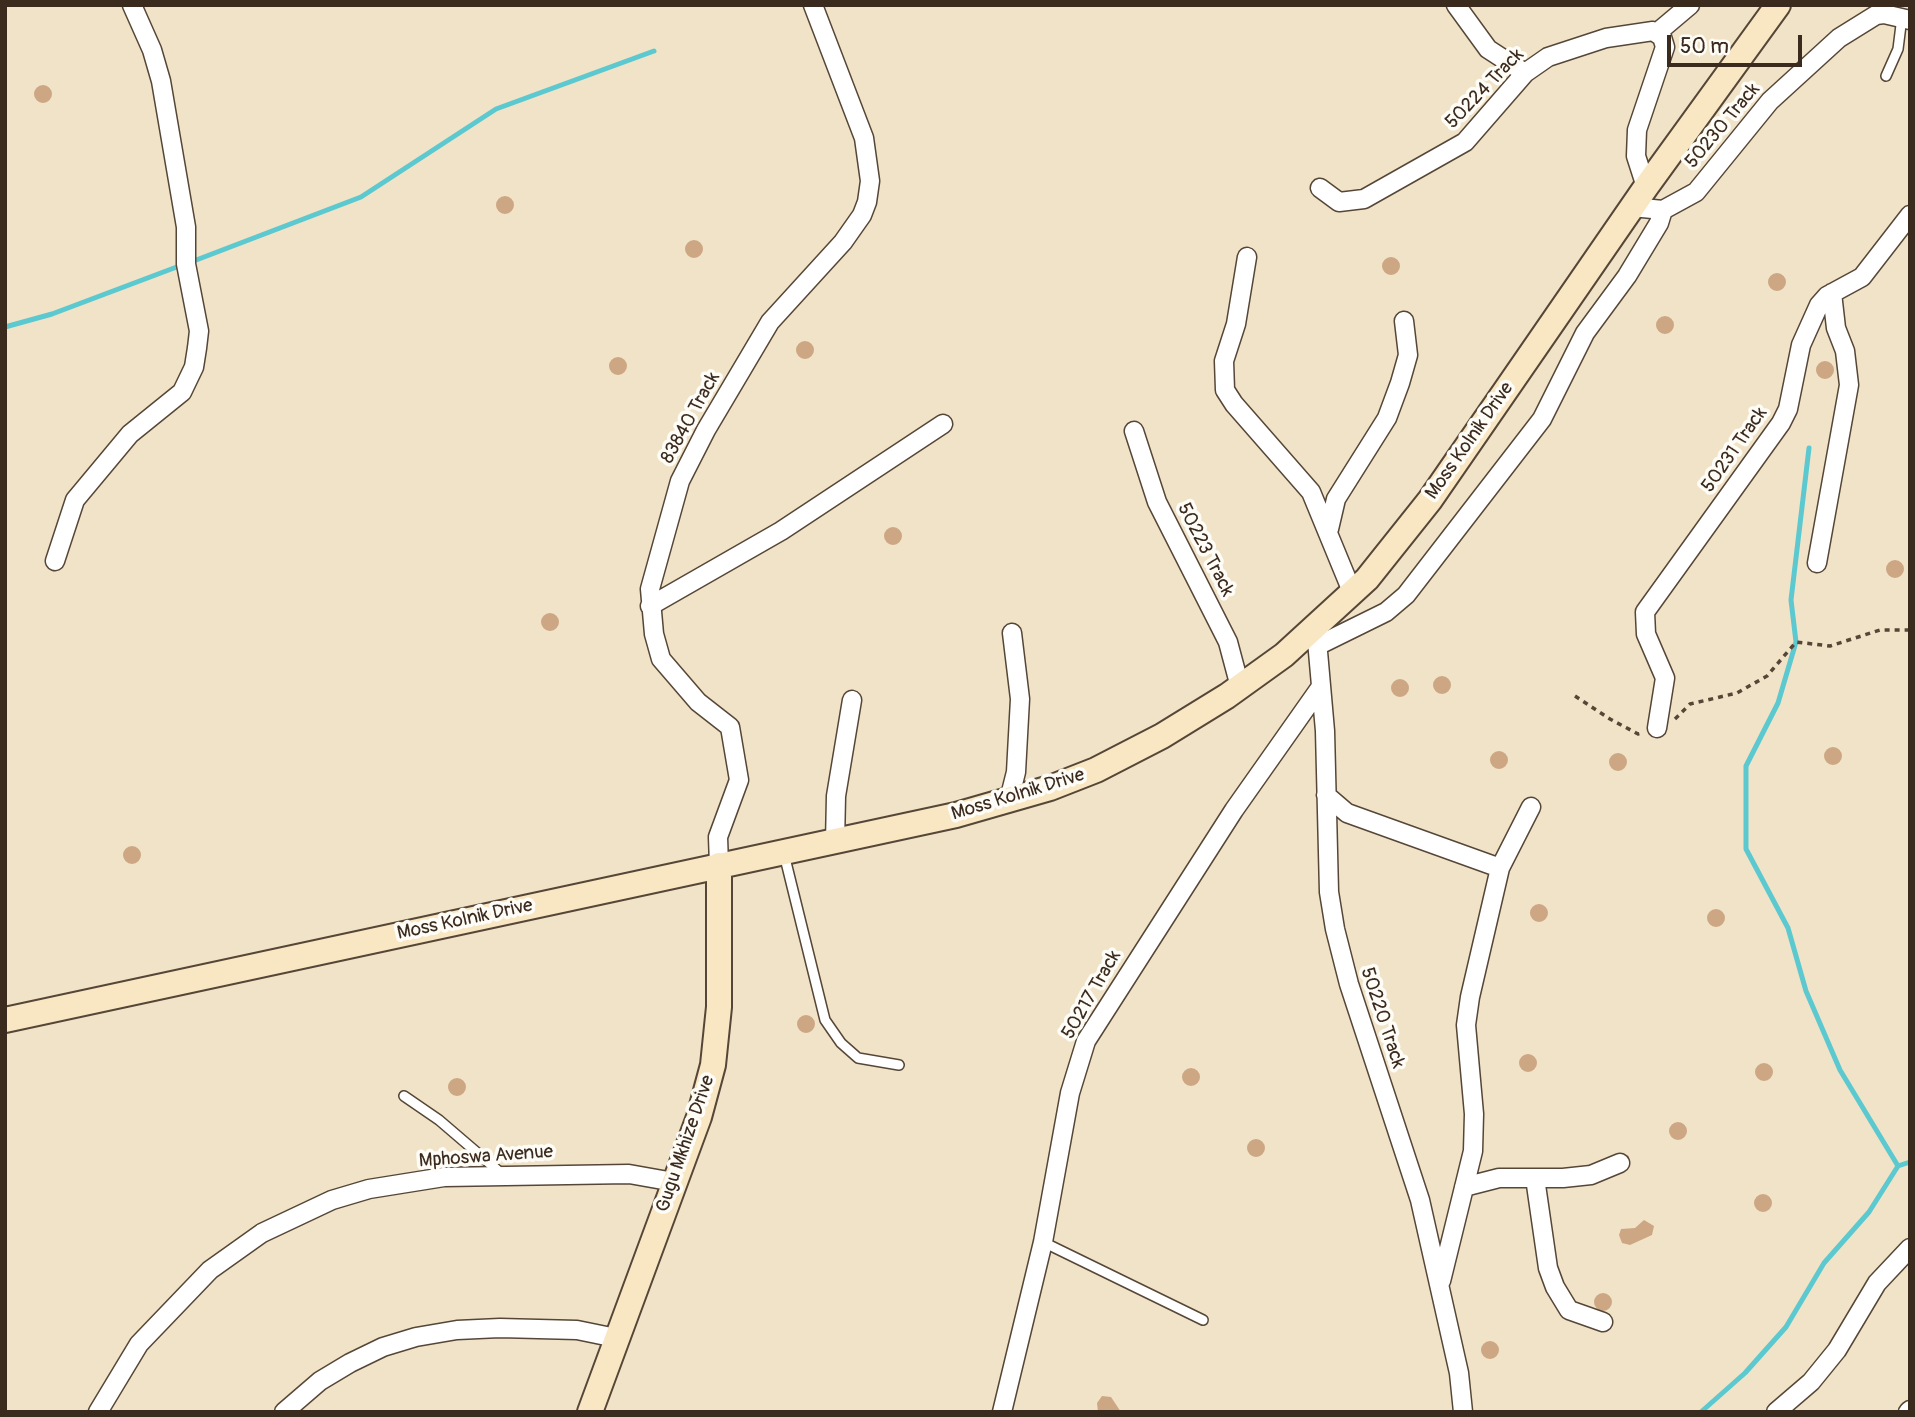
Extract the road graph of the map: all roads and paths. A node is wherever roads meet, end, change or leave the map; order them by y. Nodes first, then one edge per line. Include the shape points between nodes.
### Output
1 (132, 5) edge
2 (813, 5) edge
3 (1456, 5) edge
4 (1690, 5) edge
5 (1777, 5) edge
6 (1906, 19) edge
7 (1658, 33) junction
8 (1525, 73) junction
9 (1886, 76) dead end
10 (1320, 188) dead end
11 (1639, 197) junction
12 (1663, 210) junction
13 (1910, 215) edge
14 (1247, 257) dead end
15 (1832, 293) junction
16 (1404, 321) dead end
17 (943, 424) dead end
18 (1134, 431) dead end
19 (1329, 531) junction
20 (55, 561) dead end
21 (1817, 563) dead end
22 (1353, 594) junction
23 (650, 606) junction
24 (1910, 629) edge
25 (1012, 633) dead end
26 (1316, 637) junction
27 (1240, 687) junction
28 (1320, 688) junction
29 (1575, 696) dead end
30 (852, 700) dead end
31 (1657, 727) junction
32 (1326, 794) junction
33 (1009, 800) junction
34 (1531, 807) dead end
35 (835, 843) junction
36 (783, 853) junction
37 (719, 865) junction
38 (1500, 868) junction
39 (5, 1020) edge
40 (898, 1065) dead end
41 (404, 1096) dead end
42 (1620, 1163) dead end
43 (503, 1175) junction
44 (1535, 1178) junction
45 (674, 1182) junction
46 (1464, 1187) junction
47 (1043, 1242) junction
48 (1910, 1248) edge
49 (1440, 1283) junction
50 (1203, 1320) dead end
51 (1603, 1322) dead end
52 (616, 1338) junction
53 (98, 1412) edge
54 (284, 1412) edge
55 (590, 1412) edge
56 (1002, 1412) edge
57 (1463, 1412) edge
58 (1776, 1412) edge

1 - 20 street via 152,50 165,102 186,227 197,348 182,392 130,435 75,500
2 - 23 street, 83840 Track via 864,138 869,160 867,202 842,242 770,323 701,439 670,512 653,573
3 - 8 street via 1488,49
4 - 7 street
5 - 11 main road, Moss Kolnik Drive
6 - 9 lane
6 - 12 street, 50230 Track via 1876,15 1839,38 1770,101 1696,192
7 - 8 street, 50224 Track via 1633,32 1578,45
7 - 11 street via 1664,54 1636,140
8 - 10 street, 50224 Track via 1479,128 1447,154 1353,202 1339,202
11 - 12 street
11 - 22 main road, Moss Kolnik Drive via 1430,500
12 - 26 street via 1628,276 1585,333 1542,419 1401,601 1379,616
13 - 15 street, 50231 Track via 1862,277
14 - 19 street via 1236,324 1224,361 1225,390 1311,492
15 - 21 street via 1849,385
15 - 31 street, 50231 Track via 1816,310 1801,345 1781,423 1645,612 1646,634 1665,678
16 - 19 street via 1408,355 1400,383 1387,418 1336,499
17 - 23 street via 781,531
18 - 27 street, 50223 Track via 1157,502 1228,642
19 - 22 street
22 - 26 main road, Moss Kolnik Drive
23 - 37 street, 83840 Track via 661,659 698,702 730,727 739,780 718,837
24 - 31 path via 1880,630 1830,646 1796,642 1767,677 1737,693 1690,704 1678,718
25 - 33 street via 1020,699 1016,772
26 - 27 main road, Moss Kolnik Drive
26 - 28 street, 50220 Track
27 - 33 main road, Moss Kolnik Drive via 1096,770
28 - 32 street, 50220 Track
28 - 47 street, 50217 Track via 1234,810 1086,1041 1070,1093
29 - 31 path via 1638,734
30 - 35 street via 836,796
32 - 38 street via 1348,813
32 - 49 street, 50220 Track via 1329,892 1338,942 1420,1200
33 - 35 main road, Moss Kolnik Drive
34 - 38 street
35 - 36 main road, Moss Kolnik Drive
36 - 37 main road, Moss Kolnik Drive
36 - 40 lane via 825,1020 858,1058
37 - 39 main road, Moss Kolnik Drive
37 - 45 main road, Gugu Mkhize Drive via 719,1007 713,1065
38 - 46 street via 1466,1025 1474,1114 1473,1151
41 - 43 lane
42 - 44 street via 1591,1175
43 - 45 street, Mphoswa Avenue via 629,1174
43 - 53 street, Mphoswa Avenue via 443,1177 369,1189 332,1200 262,1233 210,1270 169,1309 139,1344
44 - 46 street via 1499,1178
44 - 51 street via 1548,1268 1560,1299 1579,1316
45 - 52 main road, Gugu Mkhize Drive
46 - 49 street
47 - 50 lane
47 - 56 street, 50217 Track
48 - 58 street via 1877,1283 1837,1350 1811,1382
49 - 57 street, 50220 Track
52 - 54 street via 536,1328 457,1330 416,1337 350,1363
52 - 55 main road, Gugu Mkhize Drive

